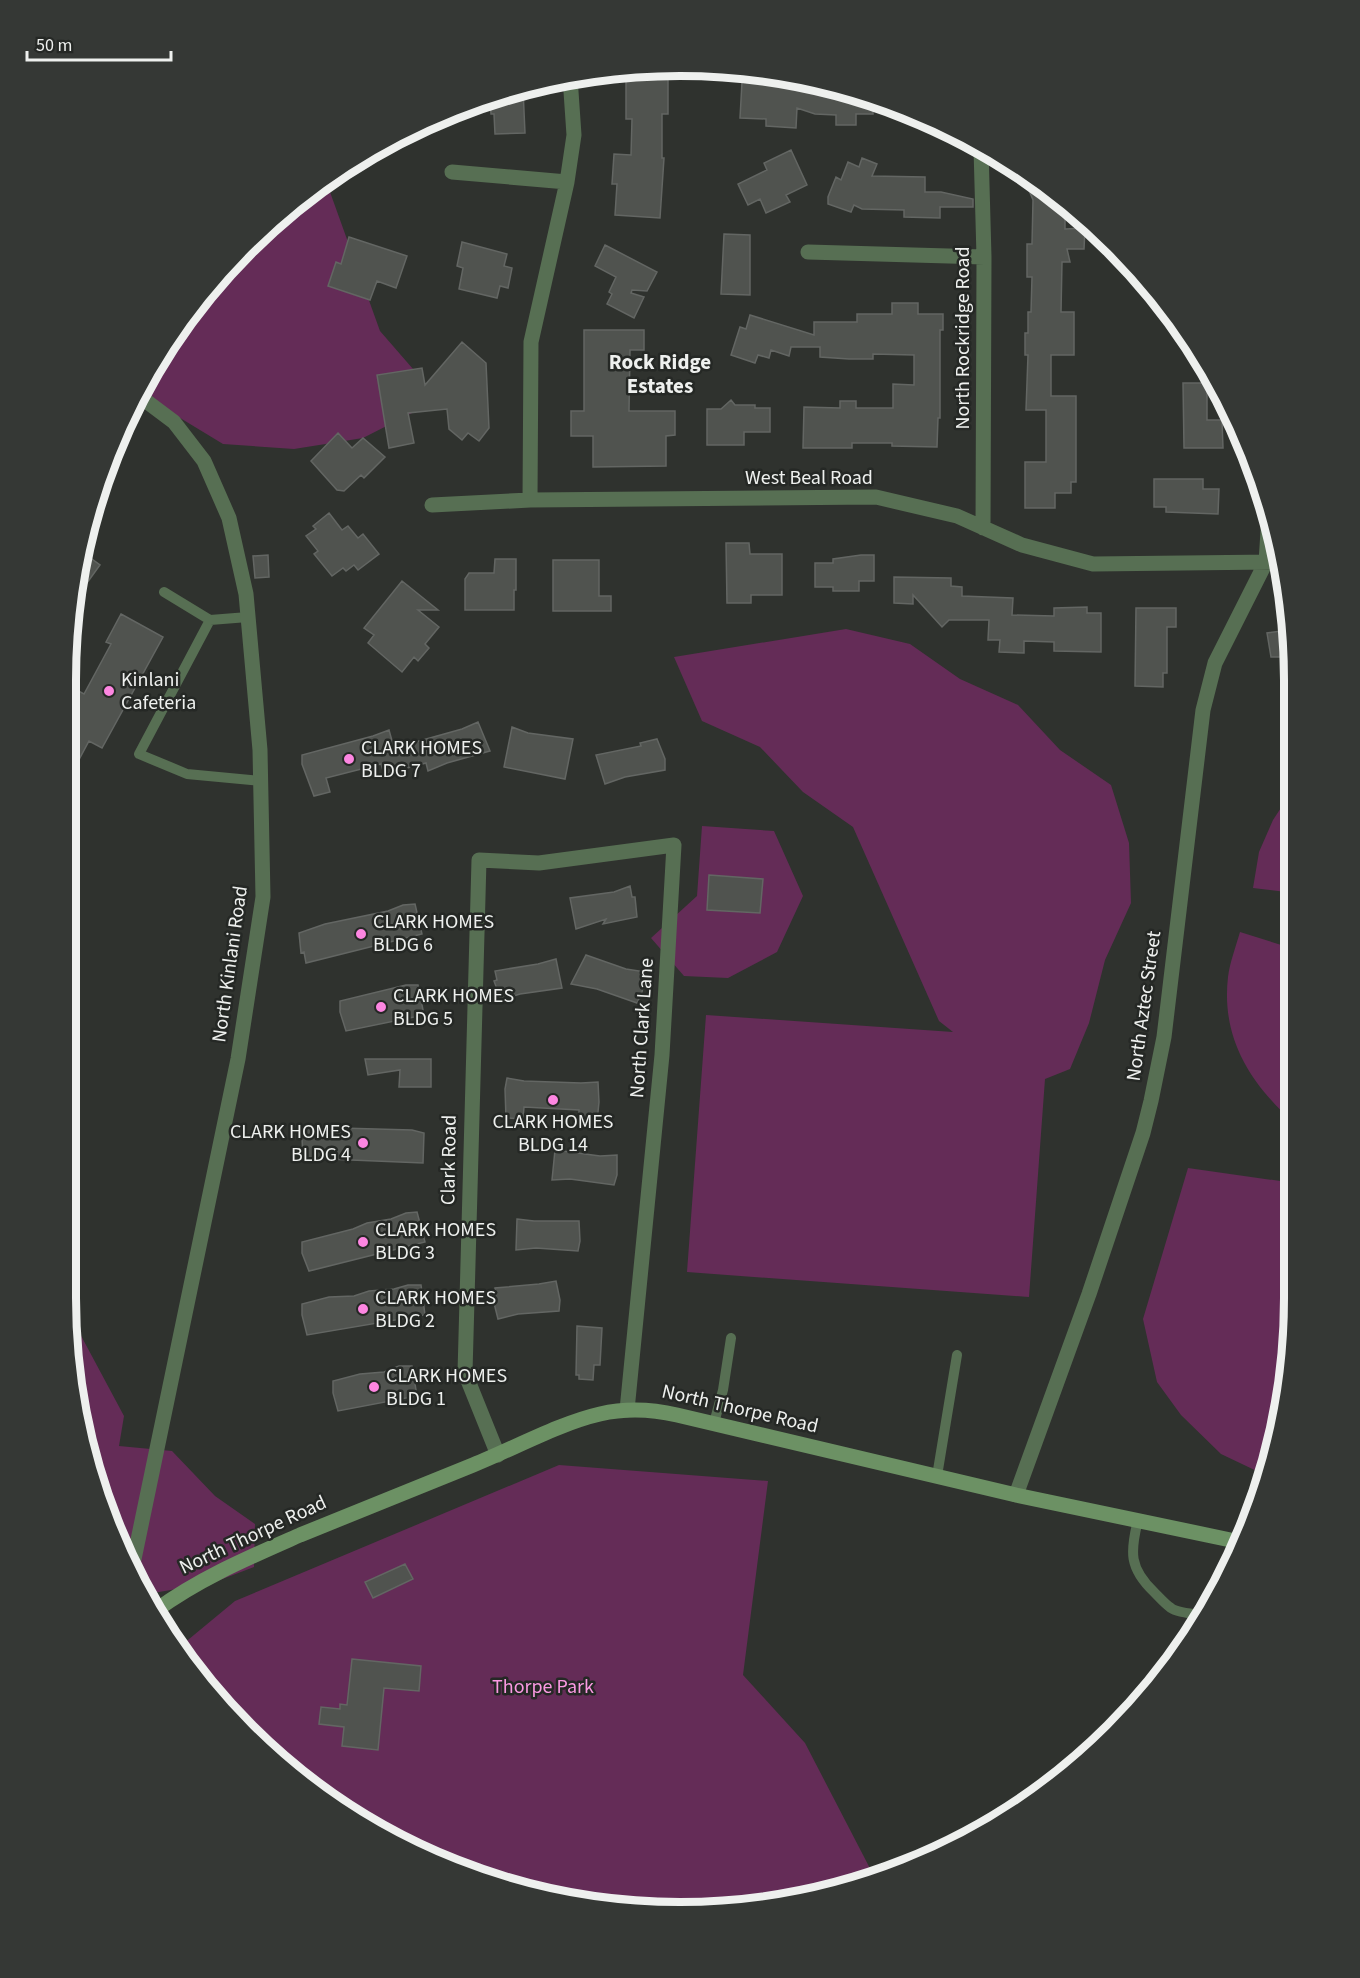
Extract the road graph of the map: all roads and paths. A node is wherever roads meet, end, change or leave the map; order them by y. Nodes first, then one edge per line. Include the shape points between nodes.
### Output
1 (571, 87) edge
2 (981, 157) edge
3 (452, 172) dead end
4 (567, 182) junction
5 (808, 252) dead end
6 (984, 257) junction
7 (145, 401) edge
8 (530, 500) junction
9 (432, 505) dead end
10 (983, 528) junction
11 (1267, 542) edge
12 (1266, 562) junction
13 (1272, 562) edge
14 (164, 592) dead end
15 (248, 617) junction
16 (210, 620) junction
17 (261, 780) junction
18 (479, 860) joint
19 (730, 1338) dead end
20 (957, 1355) dead end
21 (627, 1410) junction
22 (714, 1423) junction
23 (498, 1455) junction
24 (937, 1476) junction
25 (1016, 1495) junction
26 (1138, 1520) junction
27 (1233, 1540) edge
28 (134, 1554) edge
29 (161, 1607) edge
30 (1195, 1613) edge

1 - 4 street via 574,135
2 - 6 street, North Rockridge Road
3 - 4 street
4 - 8 street via 531,342
5 - 6 street
6 - 10 street, North Rockridge Road
7 - 15 street, North Kinlani Road via 174,422 204,461 229,518
8 - 9 street, West Beal Road
8 - 10 street, West Beal Road via 876,497 957,516
10 - 12 street, West Beal Road via 1022,545 1093,564
11 - 12 street, North Aztec Street
12 - 13 street, West Beal Road
12 - 25 street, North Aztec Street via 1215,663 1203,710 1164,1037 1143,1133
14 - 16 lane
15 - 16 lane
15 - 17 street, North Kinlani Road
16 - 17 lane via 139,754 187,774
17 - 28 street, North Kinlani Road via 263,897 238,1059
18 - 21 street, North Clark Lane via 539,863 674,845 662,1055
18 - 23 street, Clark Road via 465,1372
19 - 22 lane
20 - 24 lane
21 - 22 street, North Thorpe Road via 658,1411
21 - 23 street, North Thorpe Road via 579,1420
22 - 24 street, North Thorpe Road
23 - 29 street, North Thorpe Road via 234,1563
24 - 25 street, North Thorpe Road
25 - 26 street, North Thorpe Road
26 - 27 street, North Thorpe Road
26 - 30 lane via 1132,1554 1142,1580 1172,1609

